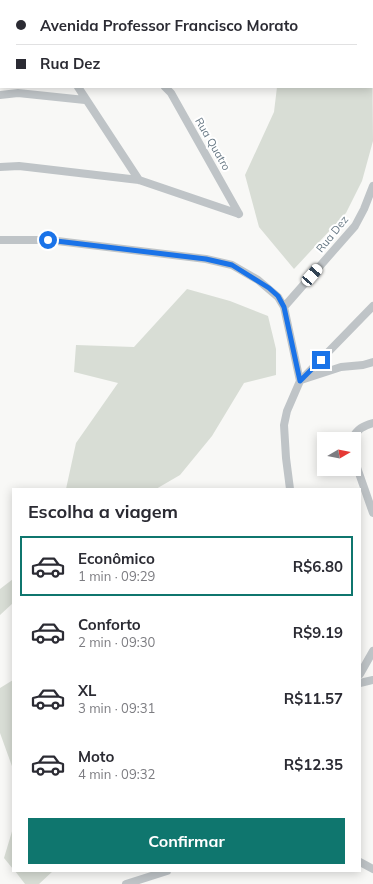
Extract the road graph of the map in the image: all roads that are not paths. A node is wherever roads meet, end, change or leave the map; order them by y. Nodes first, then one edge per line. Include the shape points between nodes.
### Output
1 (79, 88) edge
2 (166, 88) edge
3 (11, 90) edge
4 (0, 95) edge
5 (85, 100) junction
6 (0, 167) edge
7 (138, 180) junction
8 (373, 186) edge
9 (0, 240) edge
10 (373, 306) edge
11 (284, 307) junction
12 (373, 362) edge
13 (300, 381) junction
14 (373, 423) edge
15 (356, 432) edge
16 (360, 476) edge
17 (290, 488) edge
18 (373, 512) edge
19 (373, 651) edge
20 (361, 672) edge
21 (373, 680) edge
22 (361, 683) edge
23 (361, 863) edge
24 (373, 869) edge
25 (164, 872) edge
26 (126, 884) edge

1 - 5 street
2 - 7 street, Rua Quatro via 239,214
3 - 4 street
3 - 5 street via 18,93
5 - 7 street
6 - 7 street via 19,166
8 - 11 street, Rua Dez via 355,226
9 - 11 street via 48,240 206,259 232,265 258,280 278,296
10 - 13 street
11 - 13 street
12 - 13 street via 341,368
13 - 17 street via 284,425
14 - 15 street
16 - 18 street
19 - 20 street
21 - 22 street
23 - 24 street
25 - 26 street

